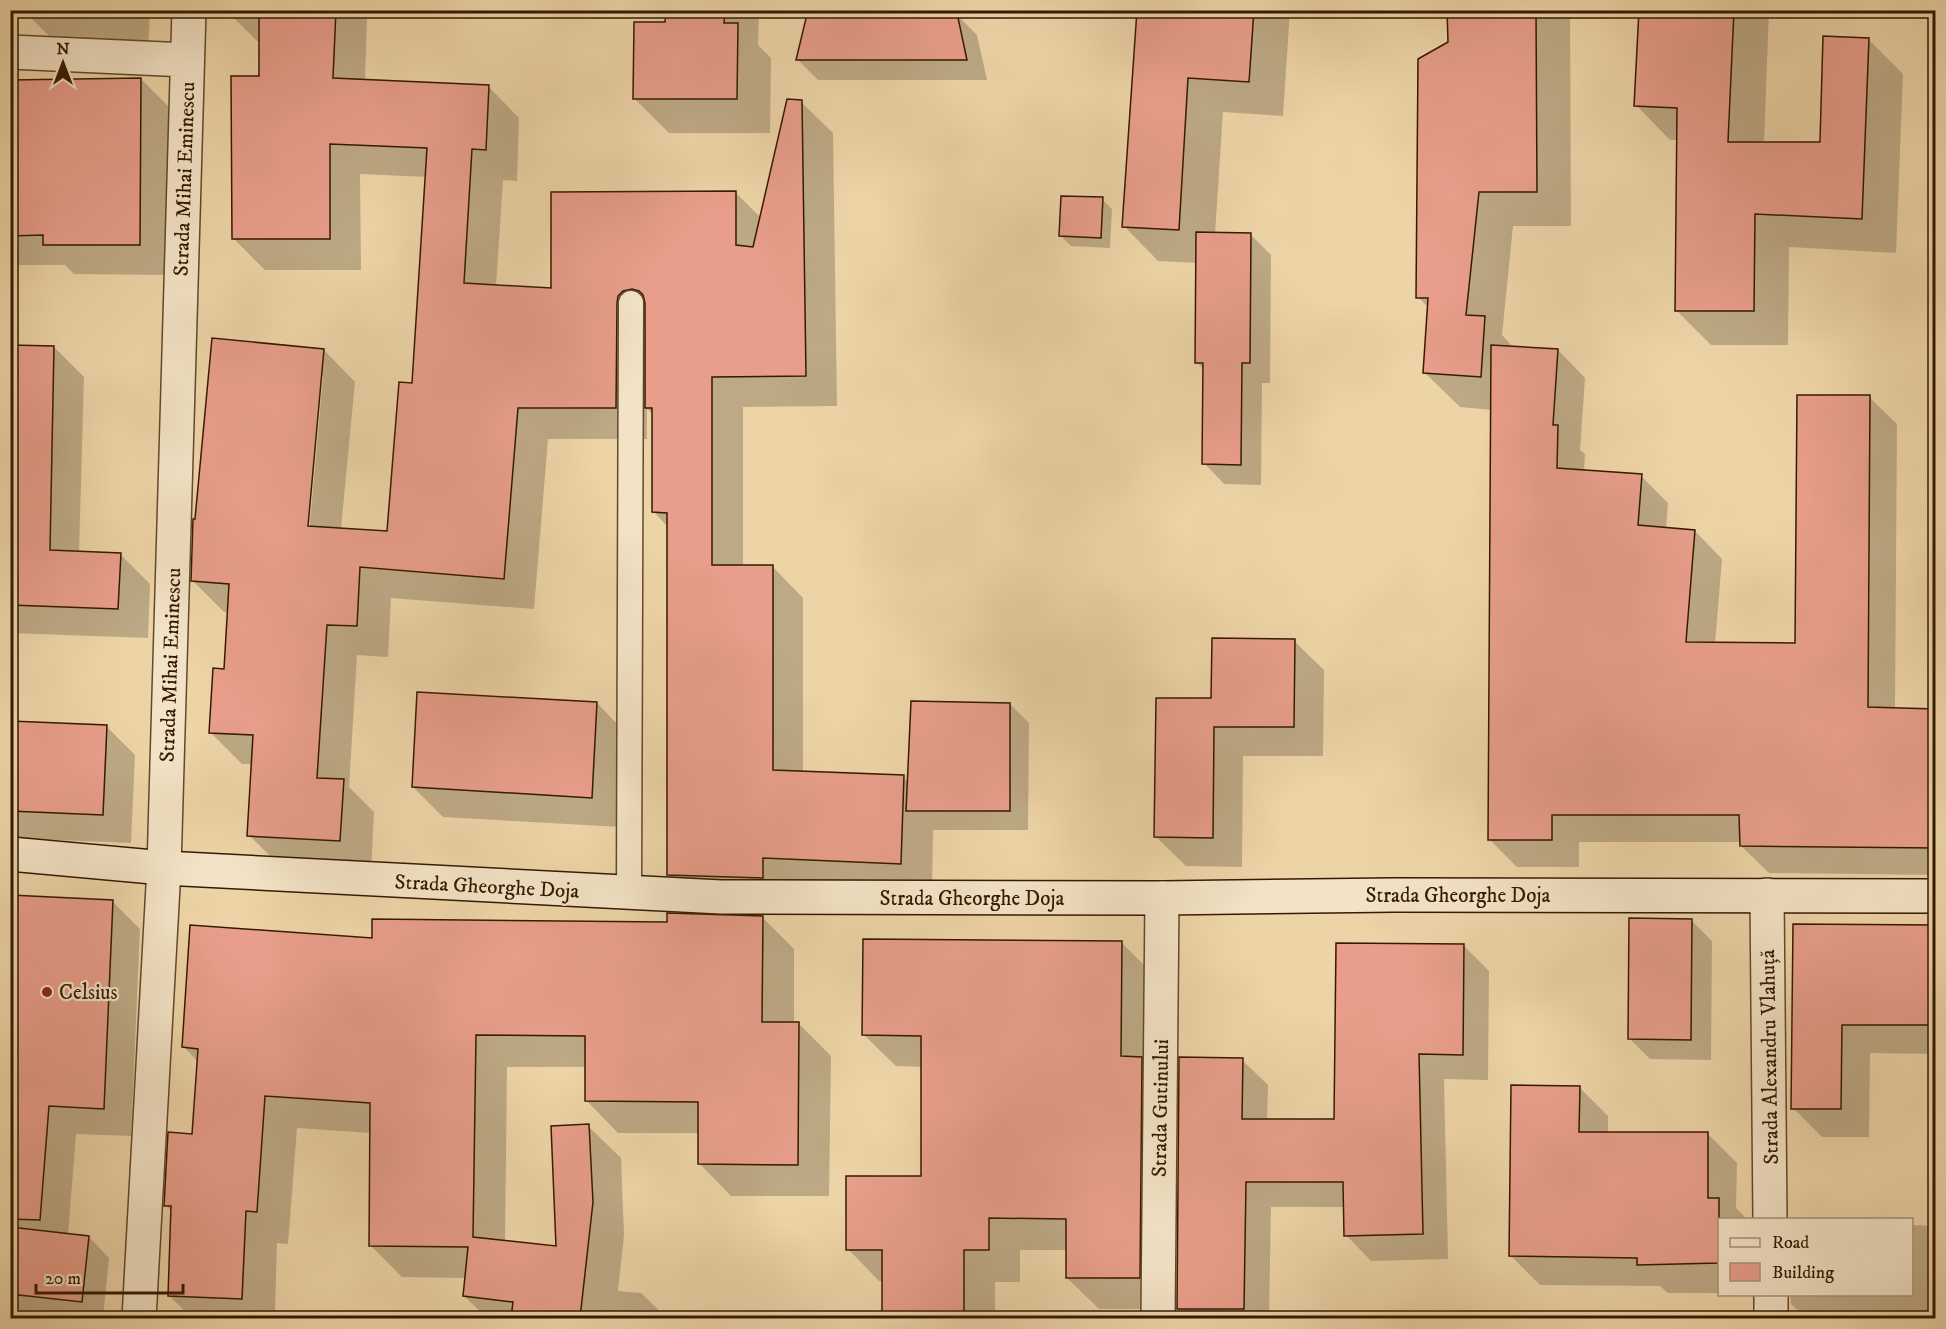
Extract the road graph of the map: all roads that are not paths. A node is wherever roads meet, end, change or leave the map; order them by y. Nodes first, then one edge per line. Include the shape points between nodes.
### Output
1 (189, 10) edge
2 (10, 51) edge
3 (188, 60) junction
4 (631, 303) dead end
5 (10, 854) edge
6 (165, 868) junction
7 (629, 893) junction
8 (1767, 895) junction
9 (1935, 896) edge
10 (1162, 898) junction
11 (1770, 1218) edge
12 (1771, 1296) edge
13 (139, 1318) edge
14 (1158, 1318) edge
15 (1771, 1318) edge

1 - 3 street, Strada Mihai Eminescu
2 - 3 street
3 - 6 street, Strada Mihai Eminescu
4 - 7 lane
5 - 6 street, Strada Gheorghe Doja
6 - 7 street, Strada Gheorghe Doja
6 - 13 street, Strada Mihai Eminescu
7 - 10 street, Strada Gheorghe Doja via 721,897
8 - 9 street, Strada Gheorghe Doja
8 - 10 street, Strada Gheorghe Doja
8 - 11 street, Strada Alexandru Vlahuță
10 - 14 street, Strada Gutinului
12 - 15 street

